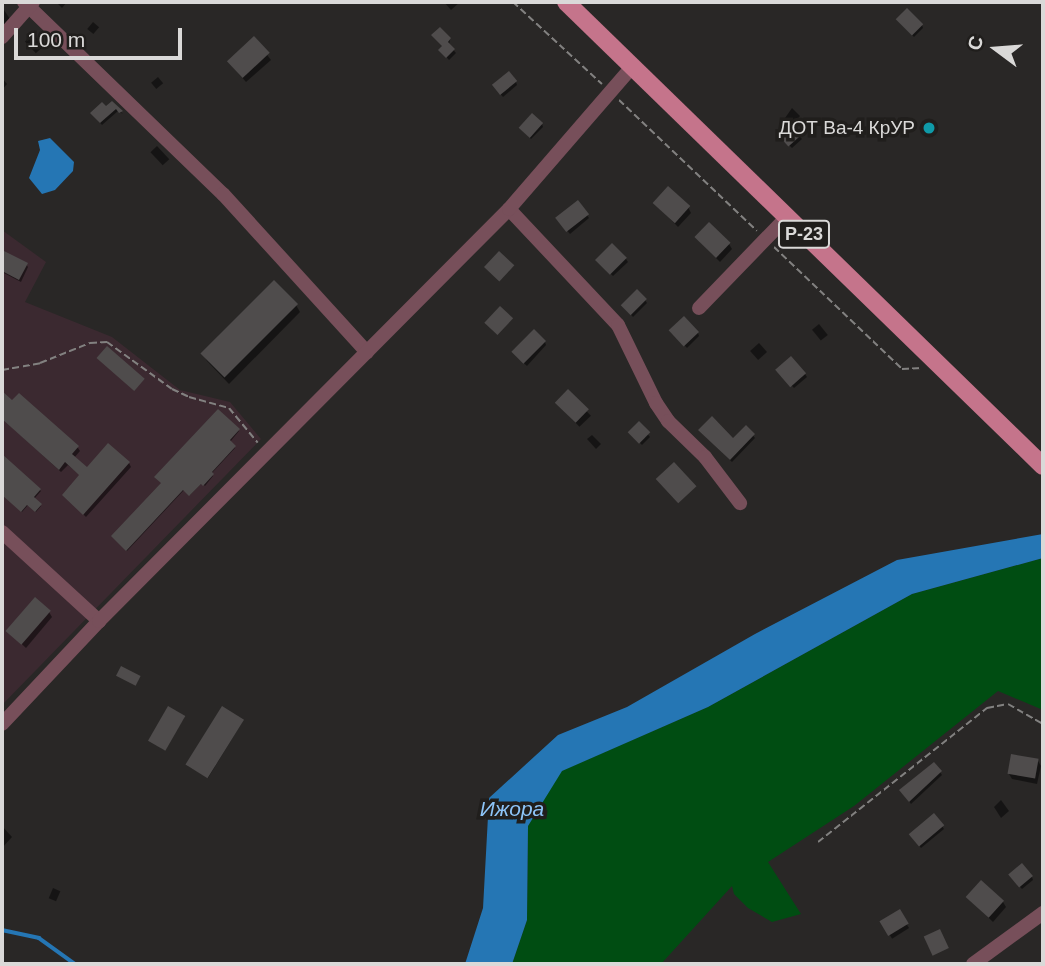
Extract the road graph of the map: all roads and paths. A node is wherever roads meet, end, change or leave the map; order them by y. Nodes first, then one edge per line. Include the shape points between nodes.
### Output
1 (513, 2) edge
2 (567, 2) edge
3 (28, 3) edge
4 (2, 37) edge
5 (631, 68) junction
6 (611, 92) junction
7 (509, 209) junction
8 (786, 218) junction
9 (699, 308) dead end
10 (367, 352) junction
11 (2, 370) edge
12 (266, 453) junction
13 (1043, 466) edge
14 (740, 503) dead end
15 (2, 532) edge
16 (99, 621) junction
17 (2, 724) edge
18 (1043, 724) edge
19 (818, 842) dead end
20 (1043, 913) edge
21 (973, 964) edge

1 - 6 path
2 - 5 main road, Р-23
3 - 4 street
3 - 10 street via 223,194
5 - 6 street
5 - 8 main road, Р-23
6 - 7 street
7 - 10 street
7 - 14 street via 618,325 662,412
8 - 9 street
8 - 13 main road, Р-23
10 - 12 street
11 - 12 path via 107,342 172,389 229,408
12 - 16 street
15 - 16 street
16 - 17 street
18 - 19 path via 1008,704 987,708
20 - 21 street

